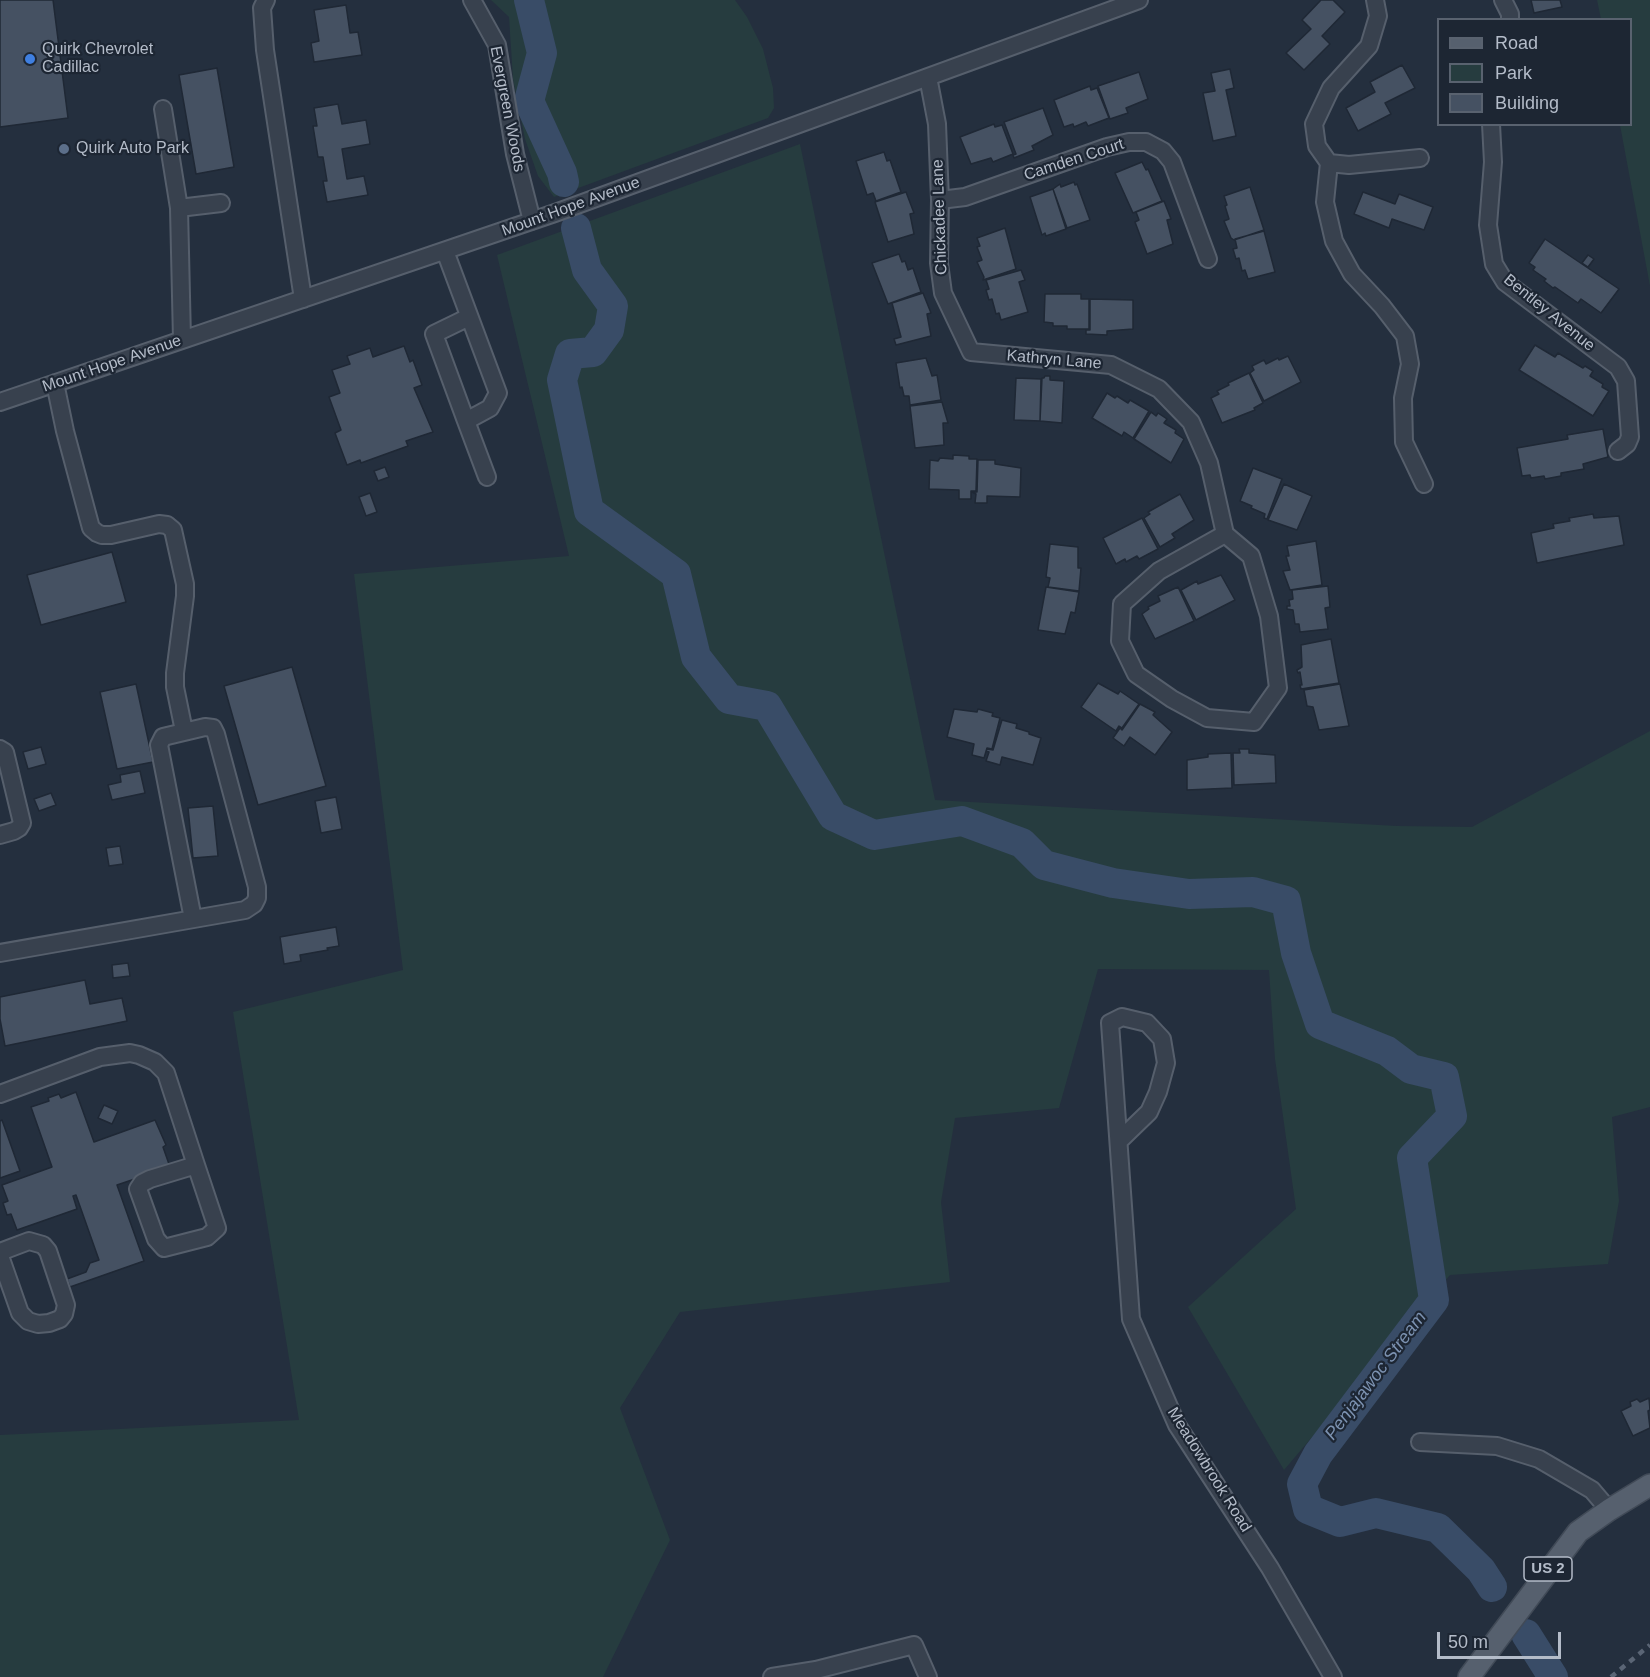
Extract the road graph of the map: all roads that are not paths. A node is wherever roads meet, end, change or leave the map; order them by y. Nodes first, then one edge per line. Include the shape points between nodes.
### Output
1 (266, 0) edge
2 (472, 0) edge
3 (1139, 0) edge
4 (1375, 0) edge
5 (1503, 0) edge
6 (1510, 18) edge
7 (928, 77) junction
8 (163, 110) dead end
9 (1491, 126) edge
10 (1420, 158) dead end
11 (1329, 163) junction
12 (940, 200) junction
13 (221, 203) dead end
14 (179, 208) junction
15 (532, 221) junction
16 (445, 251) junction
17 (1208, 259) dead end
18 (303, 299) junction
19 (469, 317) junction
20 (182, 340) junction
21 (970, 352) joint
22 (55, 383) junction
23 (0, 402) edge
24 (466, 421) junction
25 (1618, 451) dead end
26 (487, 477) dead end
27 (1424, 484) dead end
28 (1226, 534) junction
29 (184, 731) junction
30 (0, 749) edge
31 (0, 835) edge
32 (193, 919) junction
33 (0, 953) edge
34 (0, 1094) edge
35 (1119, 1141) junction
36 (196, 1165) junction
37 (0, 1254) edge
38 (1420, 1442) dead end
39 (1650, 1485) edge
40 (1608, 1510) junction
41 (772, 1677) edge
42 (928, 1677) edge
43 (1333, 1677) edge
44 (1469, 1677) edge

1 - 18 street via 262,8 265,50
2 - 15 street, Evergreen Woods via 497,45 515,154
3 - 7 street, Mount Hope Avenue
4 - 11 street via 1378,16 1369,46 1331,88 1314,124 1317,146
5 - 6 street
7 - 12 street, Chickadee Lane via 937,124
7 - 15 street, Mount Hope Avenue
8 - 14 street
9 - 25 street, Bentley Avenue via 1493,162 1488,225 1494,264 1505,282 1618,367 1626,381 1630,437
10 - 11 street via 1349,165
11 - 27 street via 1325,202 1334,241 1352,274 1405,336 1410,364 1403,398 1404,442
12 - 17 street, Camden Court via 965,197 1107,147 1146,142 1163,151 1172,162
12 - 21 street, Chickadee Lane via 939,263 943,293
13 - 14 street
14 - 20 street
15 - 16 street, Mount Hope Avenue
16 - 18 street, Mount Hope Avenue
16 - 19 street
18 - 20 street, Mount Hope Avenue
19 - 24 street via 498,393 490,408
19 - 24 street via 434,334
20 - 22 street, Mount Hope Avenue
21 - 28 street, Kathryn Lane via 1111,365 1159,389 1191,422 1209,463
22 - 23 street, Mount Hope Avenue
22 - 29 street via 91,528 102,535 159,524 173,530 185,584 175,673
24 - 26 street
28 - 28 street via 1251,556 1269,616 1278,688 1254,722 1207,718 1173,699 1136,674 1120,641 1122,604 1159,571
29 - 32 street via 163,736 159,745
29 - 32 street via 205,727 213,728 216,734 257,887 254,904 245,910
30 - 31 street via 5,752 22,824
32 - 33 street
34 - 36 street via 100,1057 139,1055 155,1062 166,1073
35 - 35 street, Meadowbrook Road via 1110,1023 1122,1017 1147,1023 1162,1039 1166,1063 1149,1112
35 - 43 street, Meadowbrook Road via 1131,1319 1177,1425 1270,1568
36 - 36 street via 217,1228 207,1237 165,1248 156,1239 138,1189 150,1179
37 - 37 street via 29,1241 43,1245 66,1305 60,1319 38,1324 20,1313
38 - 40 street via 1497,1446 1539,1459 1592,1490
39 - 40 main road, US 2
40 - 44 main road, US 2 via 1578,1532
41 - 42 street via 914,1645

